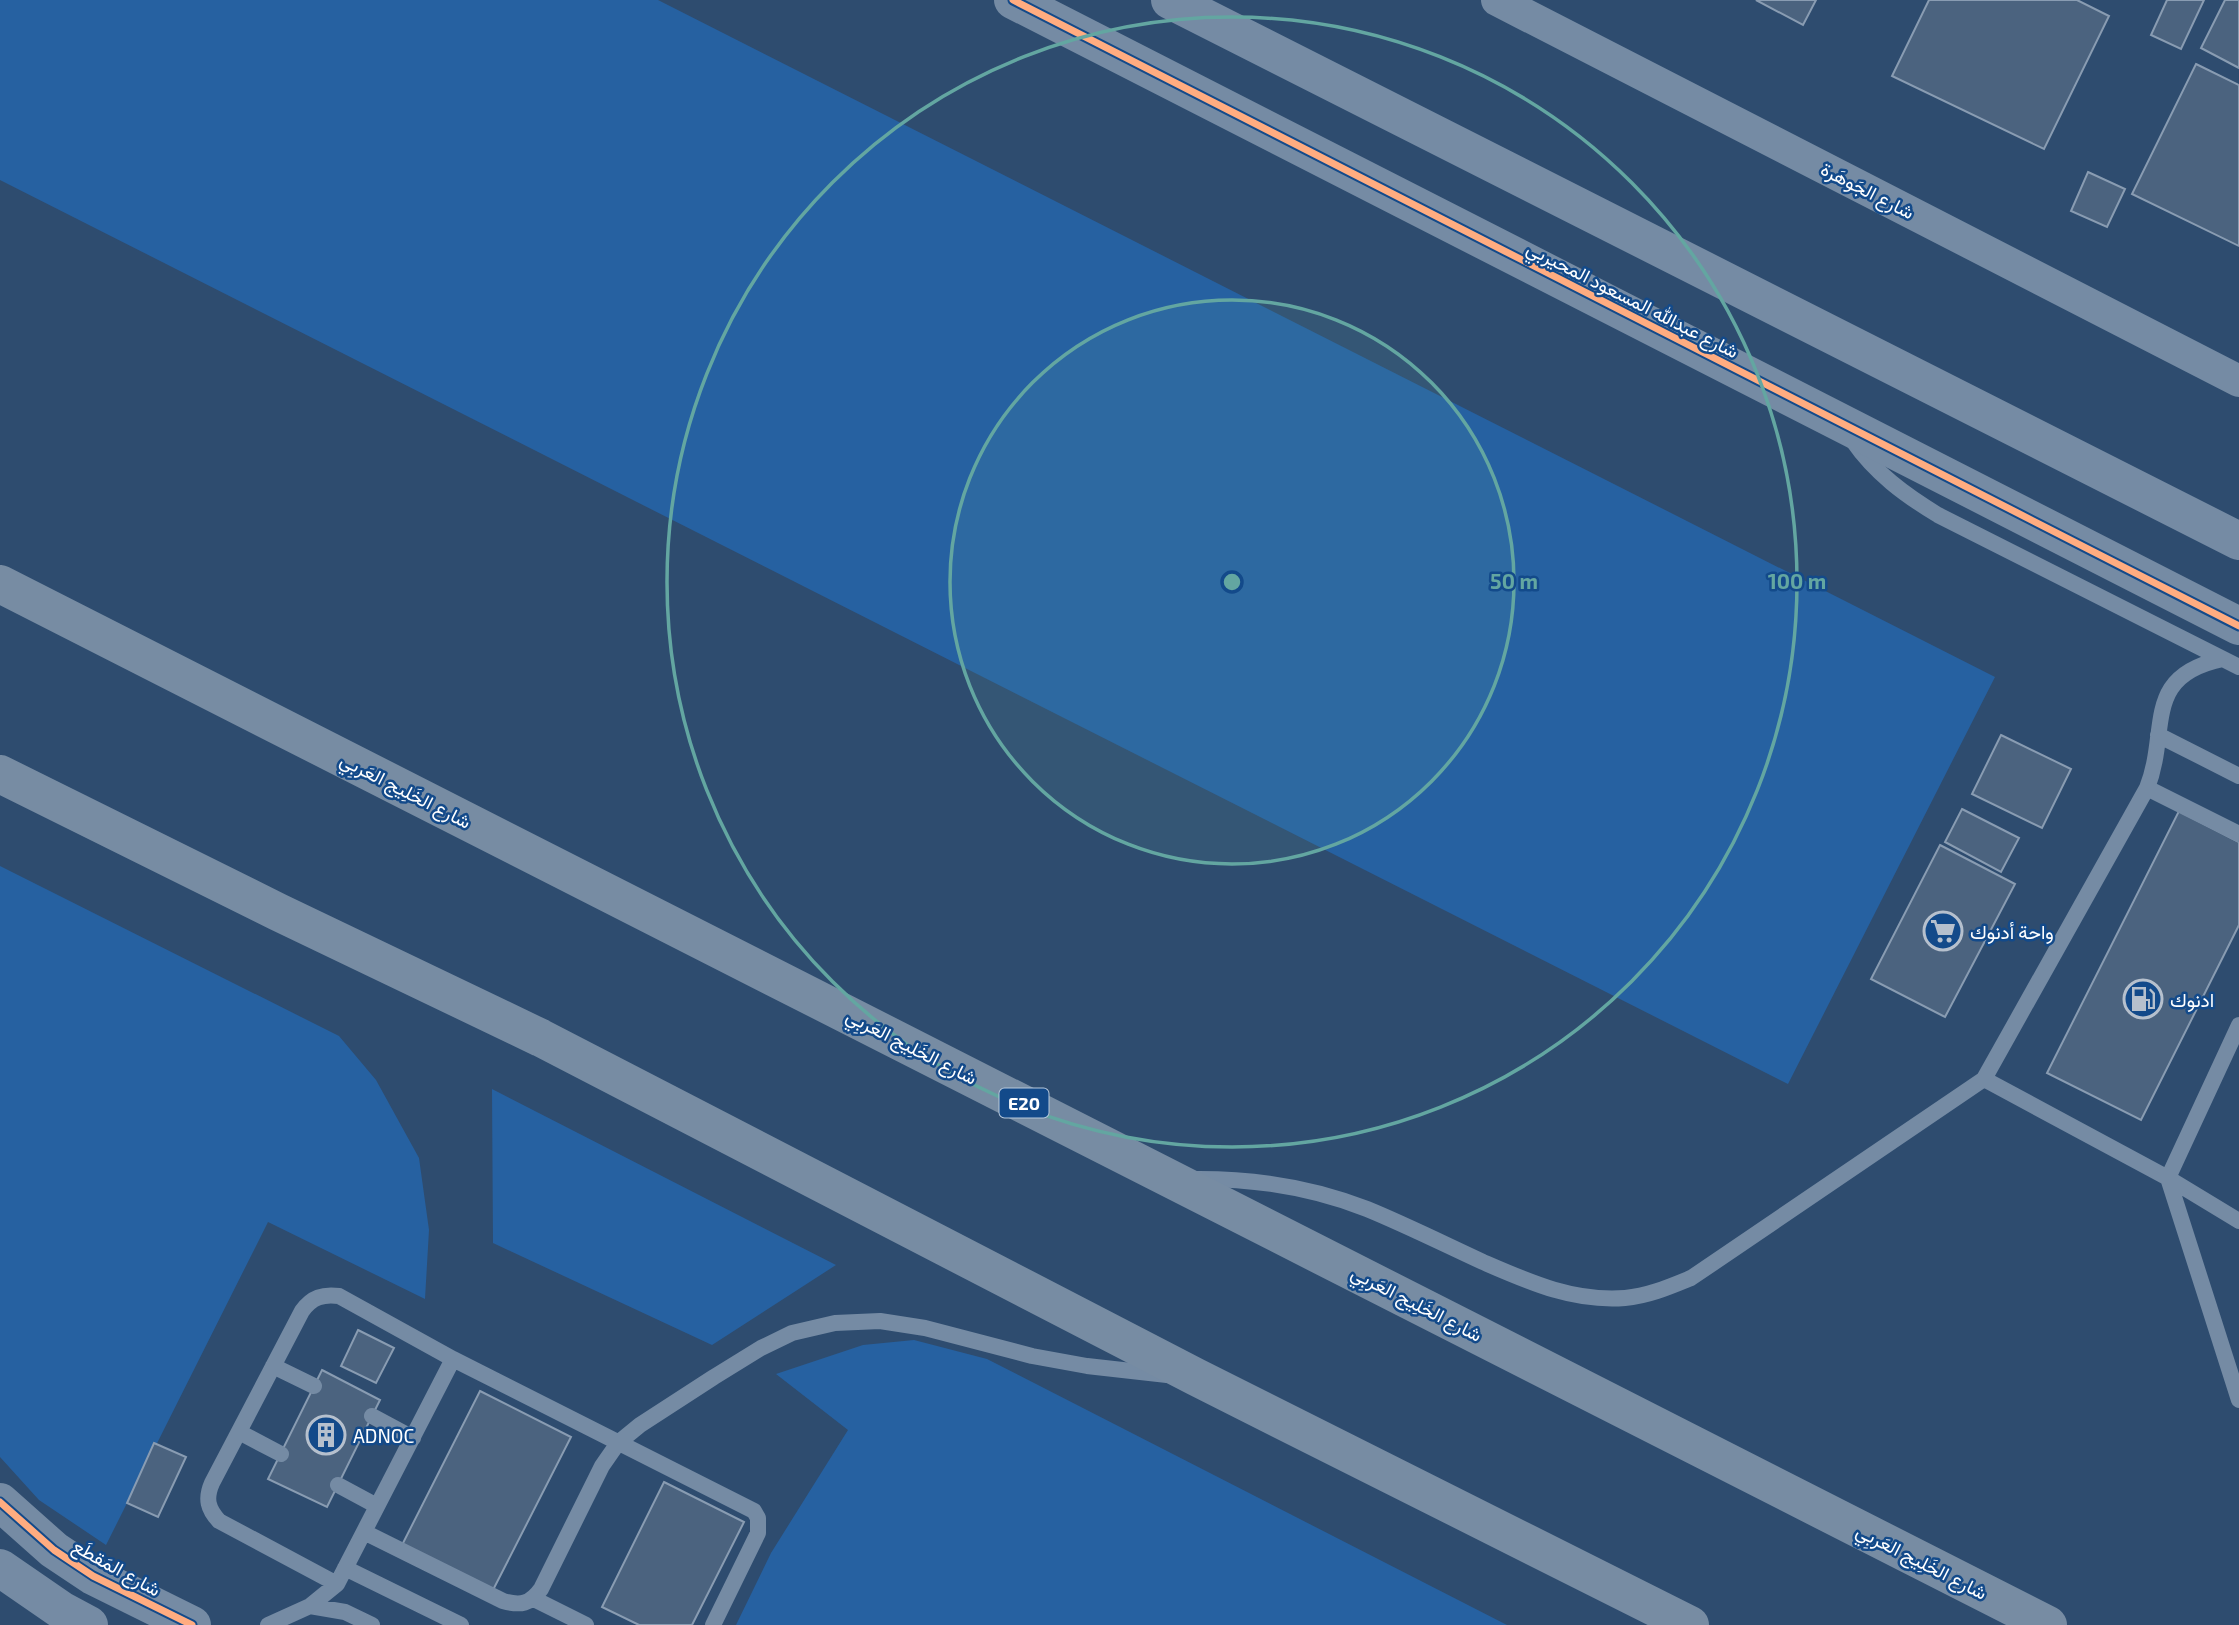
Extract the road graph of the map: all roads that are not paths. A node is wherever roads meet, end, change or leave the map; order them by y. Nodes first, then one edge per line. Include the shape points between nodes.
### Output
1 (1013, 0) edge
2 (1170, 0) edge
3 (1497, 0) edge
4 (2239, 381) edge
5 (2236, 537) edge
6 (0, 583) edge
7 (2231, 642) edge
8 (2239, 667) edge
9 (2158, 736) junction
10 (0, 774) edge
11 (2239, 776) edge
12 (2147, 788) junction
13 (2239, 834) edge
14 (2239, 1025) edge
15 (1984, 1079) junction
16 (2168, 1178) junction
17 (1174, 1179) junction
18 (2239, 1221) edge
19 (453, 1359) junction
20 (273, 1366) junction
21 (1196, 1377) junction
22 (314, 1386) dead end
23 (2239, 1400) edge
24 (372, 1416) dead end
25 (239, 1432) junction
26 (413, 1438) junction
27 (618, 1443) junction
28 (281, 1454) dead end
29 (338, 1485) dead end
30 (0, 1502) edge
31 (377, 1506) junction
32 (364, 1532) junction
33 (0, 1568) edge
34 (345, 1568) junction
35 (337, 1584) junction
36 (534, 1599) junction
37 (310, 1606) junction
38 (79, 1622) edge
39 (192, 1625) edge
40 (268, 1625) edge
41 (372, 1625) edge
42 (461, 1625) edge
43 (586, 1625) edge
44 (713, 1625) edge
45 (1690, 1625) edge
46 (2048, 1625) edge

1 - 7 street, شارع عبدالله المسعود المحيربي via 1840,422
2 - 5 street
3 - 4 street, شارع الجَوهَرة
6 - 17 highway, شارع الخَلِيج العَربِي / E20
7 - 8 lane
7 - 9 lane via 2175,684 2162,709
9 - 11 lane
9 - 12 lane via 2158,754
10 - 21 highway via 541,1038
12 - 13 lane
12 - 15 lane
14 - 16 lane
15 - 16 lane
15 - 17 lane via 1691,1278 1626,1298 1559,1293 1329,1196 1252,1181
16 - 18 lane
16 - 23 lane
17 - 46 highway, شارع الخَلِيج العَربِي / E20
19 - 20 lane via 339,1296 328,1295 308,1303
19 - 26 lane
19 - 27 lane
20 - 22 lane
20 - 25 lane
21 - 27 lane via 1032,1356 914,1326 880,1321 835,1323 792,1333 761,1348
21 - 45 highway
24 - 26 lane
25 - 28 lane
25 - 35 lane via 208,1492 212,1513
26 - 31 lane
27 - 36 lane
27 - 44 lane via 748,1507 758,1518 758,1533
29 - 31 lane
30 - 39 street, شارع المَقطَع via 54,1550 93,1576
31 - 32 lane
32 - 34 lane
32 - 36 lane via 503,1601 513,1604
33 - 38 street
34 - 35 lane
34 - 42 lane
35 - 37 lane
36 - 43 lane
37 - 40 lane
37 - 41 lane via 345,1612

